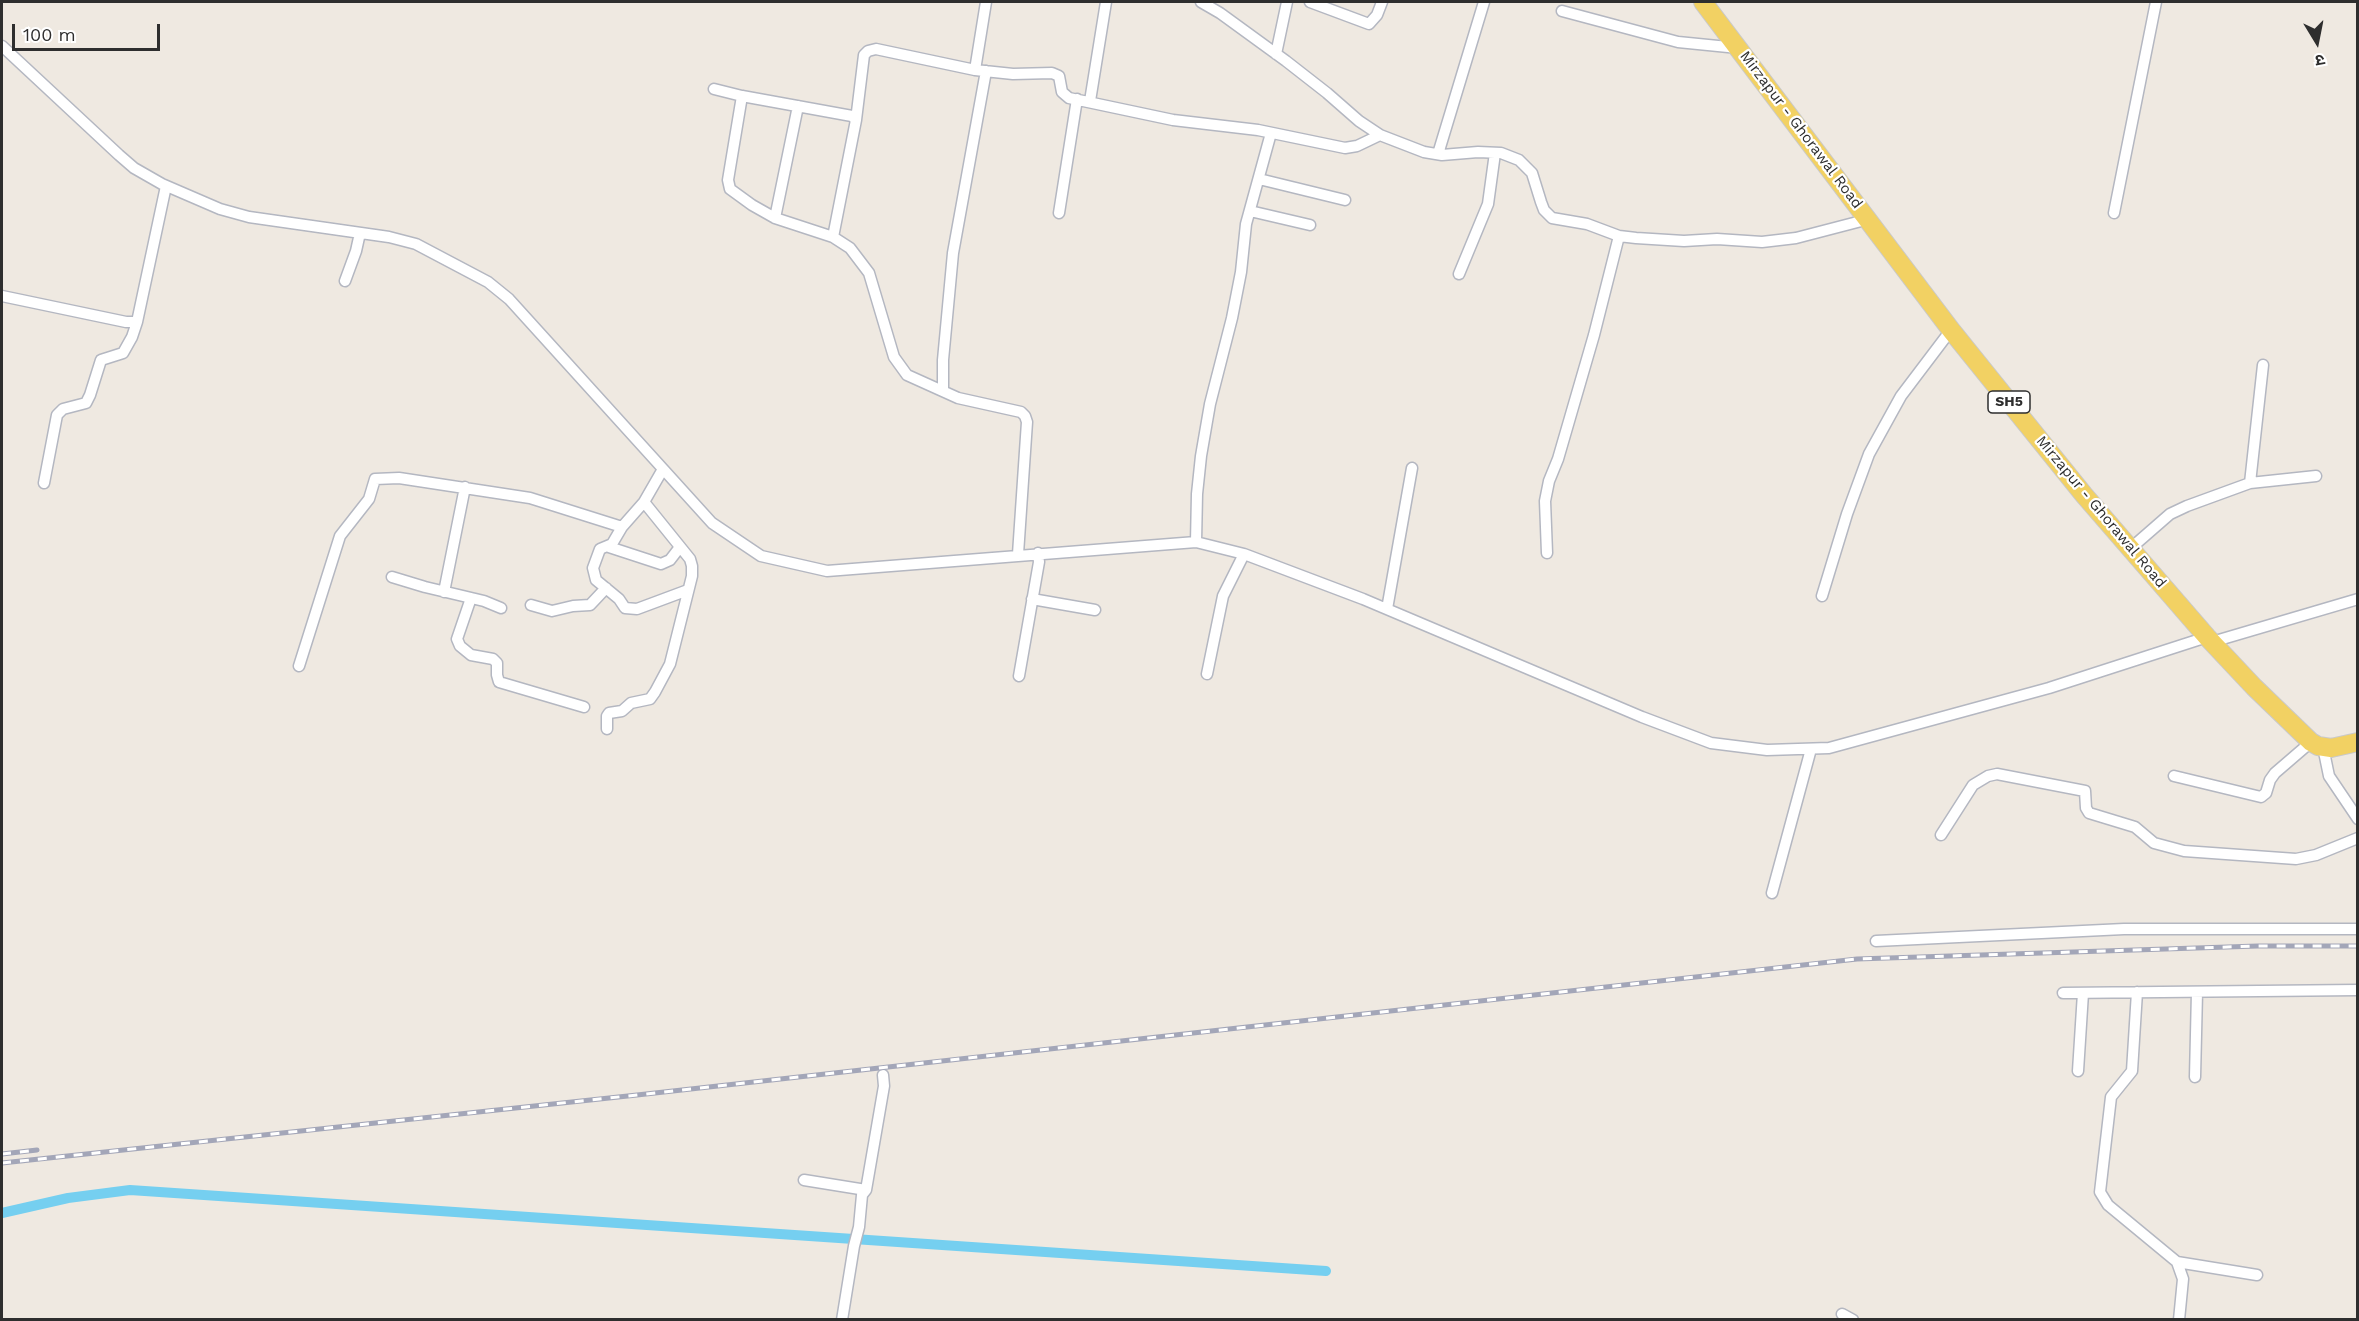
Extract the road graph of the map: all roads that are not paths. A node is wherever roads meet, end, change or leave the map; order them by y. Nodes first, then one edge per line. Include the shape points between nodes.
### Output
1 (986, 2) edge
2 (1106, 2) edge
3 (1201, 2) edge
4 (1287, 2) edge
5 (1310, 2) edge
6 (1382, 2) edge
7 (1485, 2) edge
8 (1703, 2) edge
9 (2156, 2) edge
10 (1562, 11) dead end
11 (2, 45) edge
12 (1738, 48) junction
13 (1276, 54) junction
14 (980, 70) junction
15 (714, 89) dead end
16 (742, 96) junction
17 (1077, 99) junction
18 (1090, 101) junction
19 (798, 106) junction
20 (856, 120) junction
21 (1271, 134) junction
22 (1380, 135) junction
23 (1495, 153) junction
24 (1438, 154) junction
25 (1259, 179) junction
26 (165, 191) junction
27 (1345, 200) dead end
28 (1250, 211) junction
29 (1059, 213) dead end
30 (2114, 213) dead end
31 (775, 218) junction
32 (1869, 219) junction
33 (1310, 225) dead end
34 (360, 233) junction
35 (1619, 236) junction
36 (833, 237) junction
37 (1459, 274) dead end
38 (345, 281) dead end
39 (2, 296) edge
40 (137, 322) junction
41 (1951, 330) junction
42 (2263, 365) dead end
43 (943, 391) junction
44 (1412, 468) dead end
45 (663, 469) junction
46 (2316, 476) dead end
47 (44, 483) dead end
48 (2250, 483) junction
49 (465, 487) junction
50 (644, 502) junction
51 (621, 527) junction
52 (1196, 542) junction
53 (609, 547) junction
54 (680, 547) junction
55 (2131, 548) junction
56 (1547, 553) dead end
57 (1018, 554) junction
58 (1039, 557) junction
59 (1242, 558) junction
60 (392, 577) dead end
61 (606, 588) junction
62 (688, 590) junction
63 (444, 592) junction
64 (1822, 596) dead end
65 (471, 598) junction
66 (1032, 599) junction
67 (2358, 599) edge
68 (531, 605) dead end
69 (501, 608) dead end
70 (1095, 609) dead end
71 (1387, 609) junction
72 (2210, 640) junction
73 (300, 666) dead end
74 (1207, 674) dead end
75 (1019, 676) dead end
76 (584, 707) dead end
77 (607, 729) dead end
78 (2358, 742) edge
79 (2317, 745) junction
80 (1809, 754) junction
81 (2174, 776) dead end
82 (2358, 819) edge
83 (1941, 835) dead end
84 (2358, 838) edge
85 (1772, 893) dead end
86 (2358, 929) edge
87 (1876, 941) dead end
88 (2358, 990) edge
89 (2137, 992) junction
90 (2197, 992) junction
91 (2063, 993) dead end
92 (2083, 993) junction
93 (2078, 1071) dead end
94 (883, 1075) dead end
95 (2195, 1077) dead end
96 (804, 1180) dead end
97 (866, 1190) junction
98 (2177, 1262) junction
99 (2257, 1275) dead end
100 (1842, 1314) dead end
101 (842, 1320) edge
102 (1853, 1320) edge
103 (2179, 1320) edge

1 - 14 street
2 - 18 street
3 - 13 street
4 - 13 street
5 - 6 street via 1369,24
7 - 24 street
8 - 12 main road, Mirzapur - Ghorawal Road / SH5
9 - 30 street
10 - 12 street via 1678,42
11 - 26 street via 119,155
12 - 32 main road, Mirzapur - Ghorawal Road / SH5
13 - 22 street
14 - 17 street via 1056,74 1065,96
14 - 20 street via 871,49 864,55
14 - 43 street via 954,254
15 - 16 street
16 - 19 street
16 - 31 street via 728,185
17 - 18 street
17 - 29 street
18 - 21 street via 1173,120
19 - 20 street
19 - 31 street
20 - 36 street
21 - 22 street via 1345,148
21 - 25 street
22 - 24 street
23 - 24 street
23 - 35 street via 1511,156 1527,166 1544,210 1552,218 1587,224
23 - 37 street via 1488,204
25 - 27 street
25 - 28 street
26 - 34 street via 249,217
26 - 40 street
28 - 33 street
28 - 52 street via 1233,318 1200,456
31 - 36 street
32 - 35 street via 1783,241 1657,241
32 - 41 main road, Mirzapur - Ghorawal Road / SH5
34 - 38 street
34 - 45 street via 416,244 488,282 509,299
35 - 56 street via 1594,335 1549,481 1545,501
36 - 43 street via 850,248 869,273 900,367 907,375
39 - 40 street
40 - 47 street via 123,353 100,360 86,403 57,415
41 - 55 main road, Mirzapur - Ghorawal Road / SH5
41 - 64 street via 1901,396 1869,454
42 - 48 street
43 - 57 street via 1025,416
44 - 71 street
45 - 50 street
45 - 57 street via 712,523 761,556 799,566 827,570
46 - 48 street
48 - 55 street via 2170,514
49 - 51 street via 544,501
49 - 63 street
49 - 73 street via 399,478 375,479 369,499 340,536
50 - 51 street
50 - 54 street
51 - 53 street
52 - 58 street
52 - 59 street
53 - 54 street via 661,564 670,560
53 - 61 street via 600,549 593,568 596,580
54 - 62 street via 692,566
55 - 72 main road, Mirzapur - Ghorawal Road / SH5
57 - 58 street
58 - 66 street
59 - 71 street
59 - 74 street via 1223,596
60 - 63 street
61 - 62 street via 632,610
61 - 68 street via 590,605 552,611
62 - 77 street via 670,664 655,692 650,699 609,713
63 - 65 street
65 - 69 street
65 - 76 street via 457,639 460,646 471,655 493,659 500,682
66 - 70 street
66 - 75 street
67 - 72 street
71 - 80 street via 1711,743
72 - 79 main road, Mirzapur - Ghorawal Road / SH5
72 - 80 street
78 - 79 main road
79 - 81 street via 2275,773 2261,797
79 - 82 street via 2329,776
80 - 85 street
83 - 84 street via 1972,785 1997,774 2085,791 2089,813 2135,827 2154,843 2184,851 2296,858 2316,855
86 - 87 street via 2124,930
88 - 90 street
89 - 90 street
89 - 92 street
89 - 98 street via 2132,1071 2111,1097 2100,1192 2108,1204
90 - 95 street
91 - 92 street
92 - 93 street
94 - 97 street
96 - 97 street
97 - 101 street via 862,1195
98 - 99 street
98 - 103 street via 2183,1280
100 - 102 street

